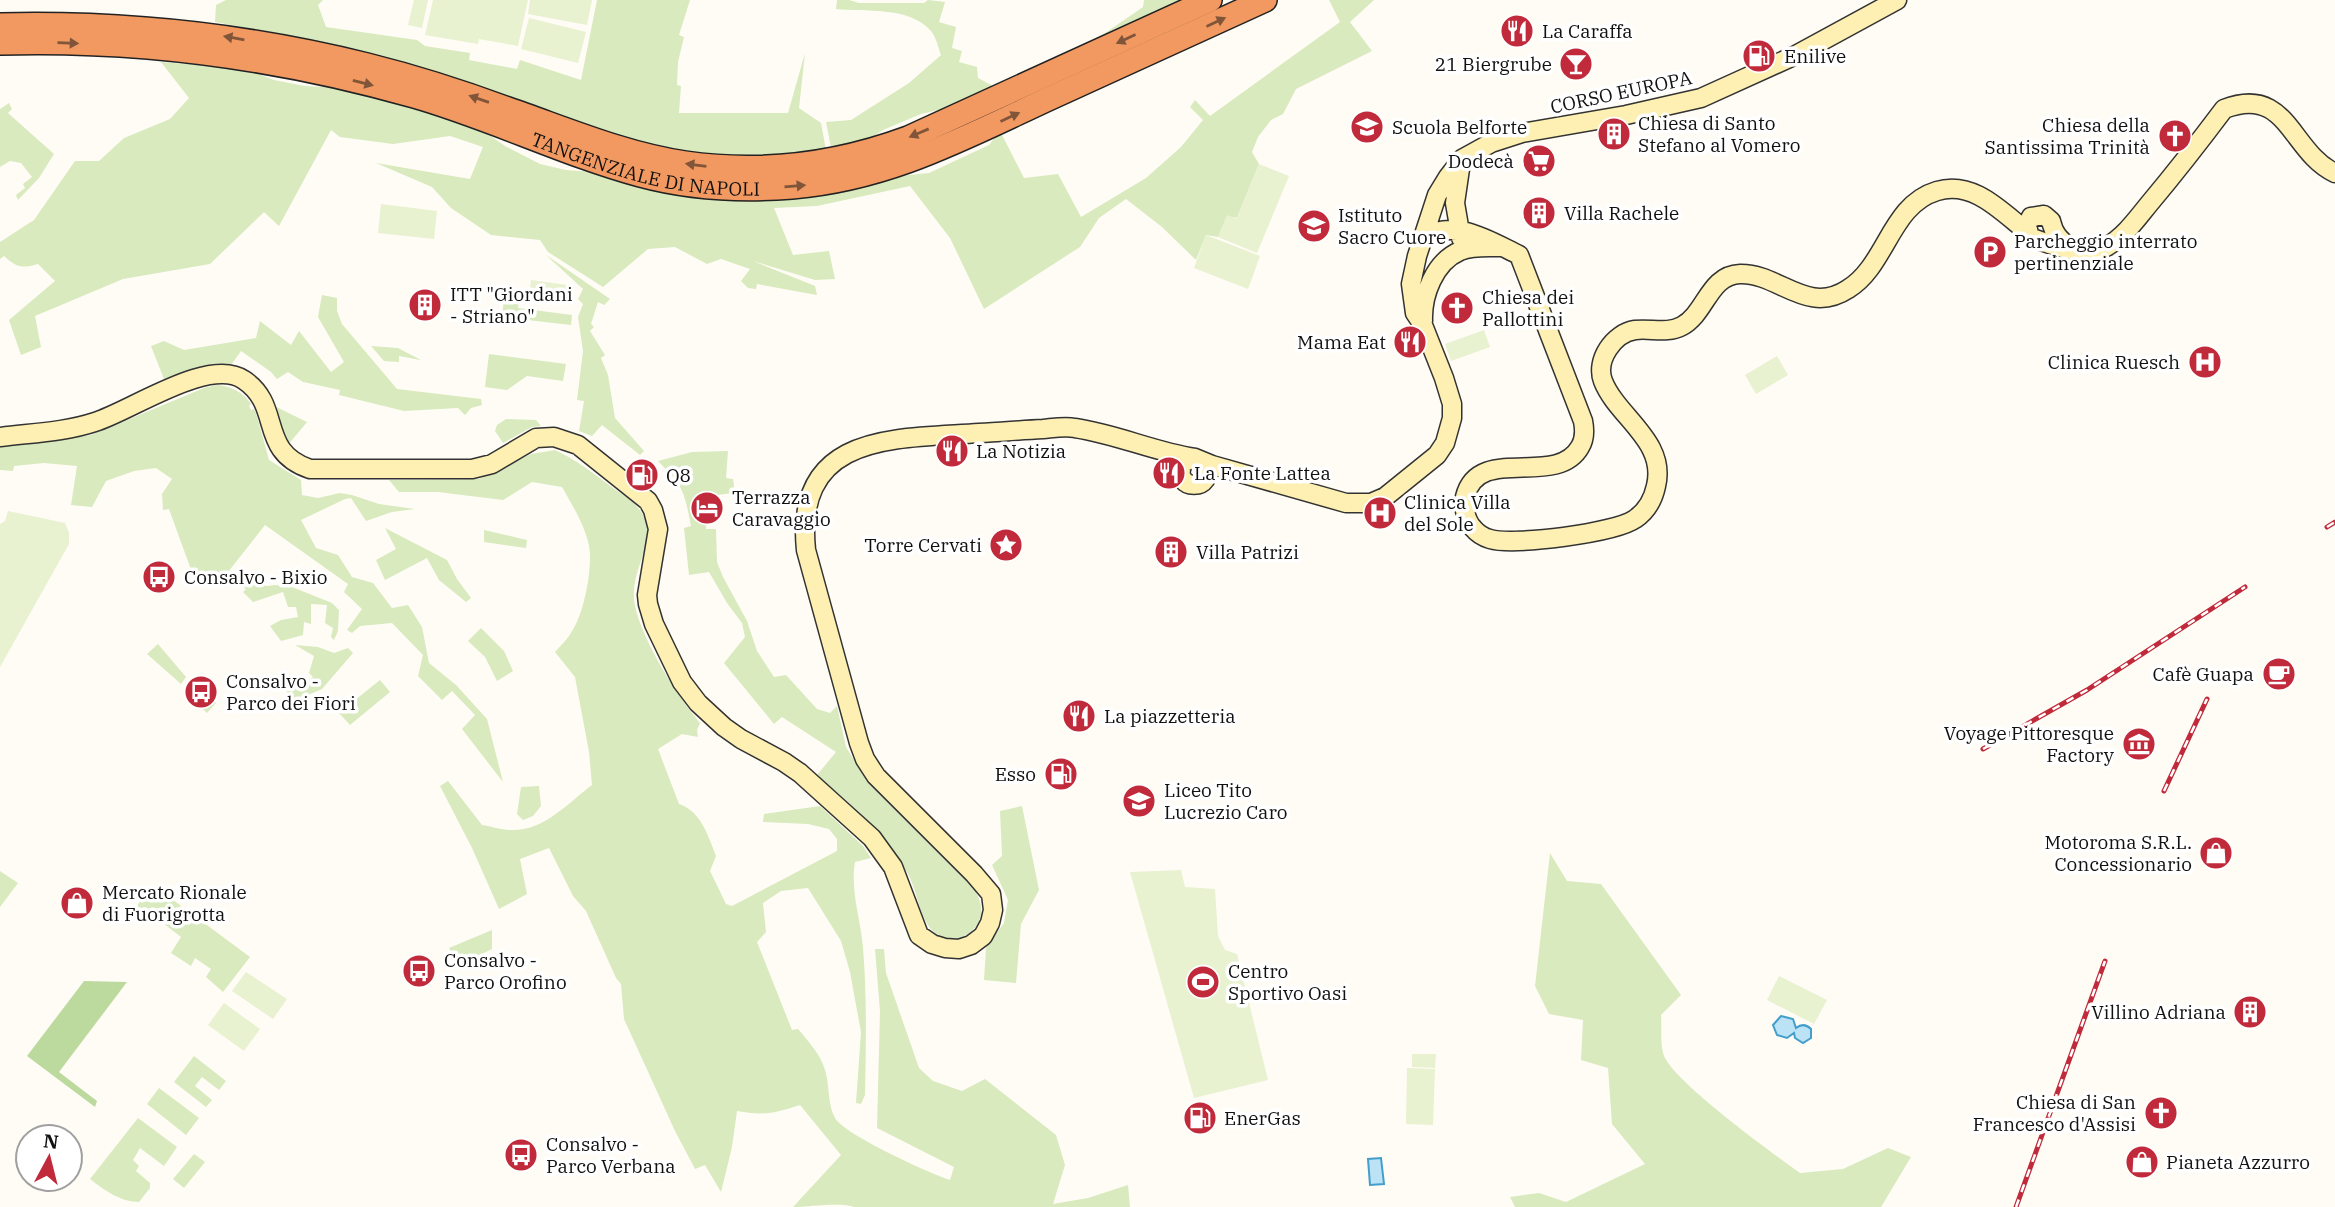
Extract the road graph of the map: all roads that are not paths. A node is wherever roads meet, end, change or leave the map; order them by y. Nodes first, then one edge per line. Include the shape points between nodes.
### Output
1 (1210, 0) edge
2 (1265, 0) edge
3 (1897, 0) edge
4 (0, 25) edge
5 (0, 43) edge
6 (299, 59) junction
7 (1462, 159) junction
8 (2335, 173) edge
9 (1460, 229) junction
10 (1423, 238) junction
11 (1502, 247) junction
12 (1460, 251) junction
13 (1444, 262) junction
14 (1423, 325) junction
15 (0, 437) edge

1 -> 6 highway, TANGENZIALE DI NAPOLI via 908,138 857,155 788,167 718,167 647,155 369,65
6 -> 2 highway, TANGENZIALE DI NAPOLI via 641,175 715,187 791,187 901,165
3 - 7 main road, CORSO EUROPA via 1796,55 1701,98 1522,133 1490,143
6 -> 4 highway, TANGENZIALE DI NAPOLI via 225,36 150,28
5 -> 6 highway, TANGENZIALE DI NAPOLI via 138,46
7 - 9 main road via 1455,192
7 - 10 main road, CORSO EUROPA via 1437,195
8 - 11 main road via 2319,164 2278,113 2241,102 2224,109 2168,181 2116,241 2103,249 2075,251 2005,214 1978,194 1941,190 1914,201 1858,281 1833,297 1808,297 1757,277 1735,274 1715,285 1696,316 1684,325 1626,333 1605,355 1603,380 1652,450 1658,478 1650,505 1620,527 1513,540 1492,540 1469,524 1464,506 1470,484 1486,471 1568,460 1579,449 1585,428 1519,255
9 - 10 main road via 1443,229
9 - 11 main road
9 - 12 main road
10 - 13 main road via 1432,254
10 - 14 main road, CORSO EUROPA via 1411,284 1415,313
11 - 12 main road
12 - 13 main road
13 - 14 main road via 1424,300
14 - 15 main road, CORSO EUROPA via 1452,404 1445,443 1437,454 1371,503 1346,503 1232,470 1197,465 1169,452 1073,427 892,439 844,455 824,473 811,496 805,522 806,551 865,759 894,796 991,894 993,910 983,936 959,949 932,944 919,935 893,867 872,838 800,773 724,727 682,682 654,624 647,595 658,529 653,510 636,490 578,445 545,436 492,464 472,469 310,469 294,463 280,449 257,392 242,378 224,374 190,380 94,423

